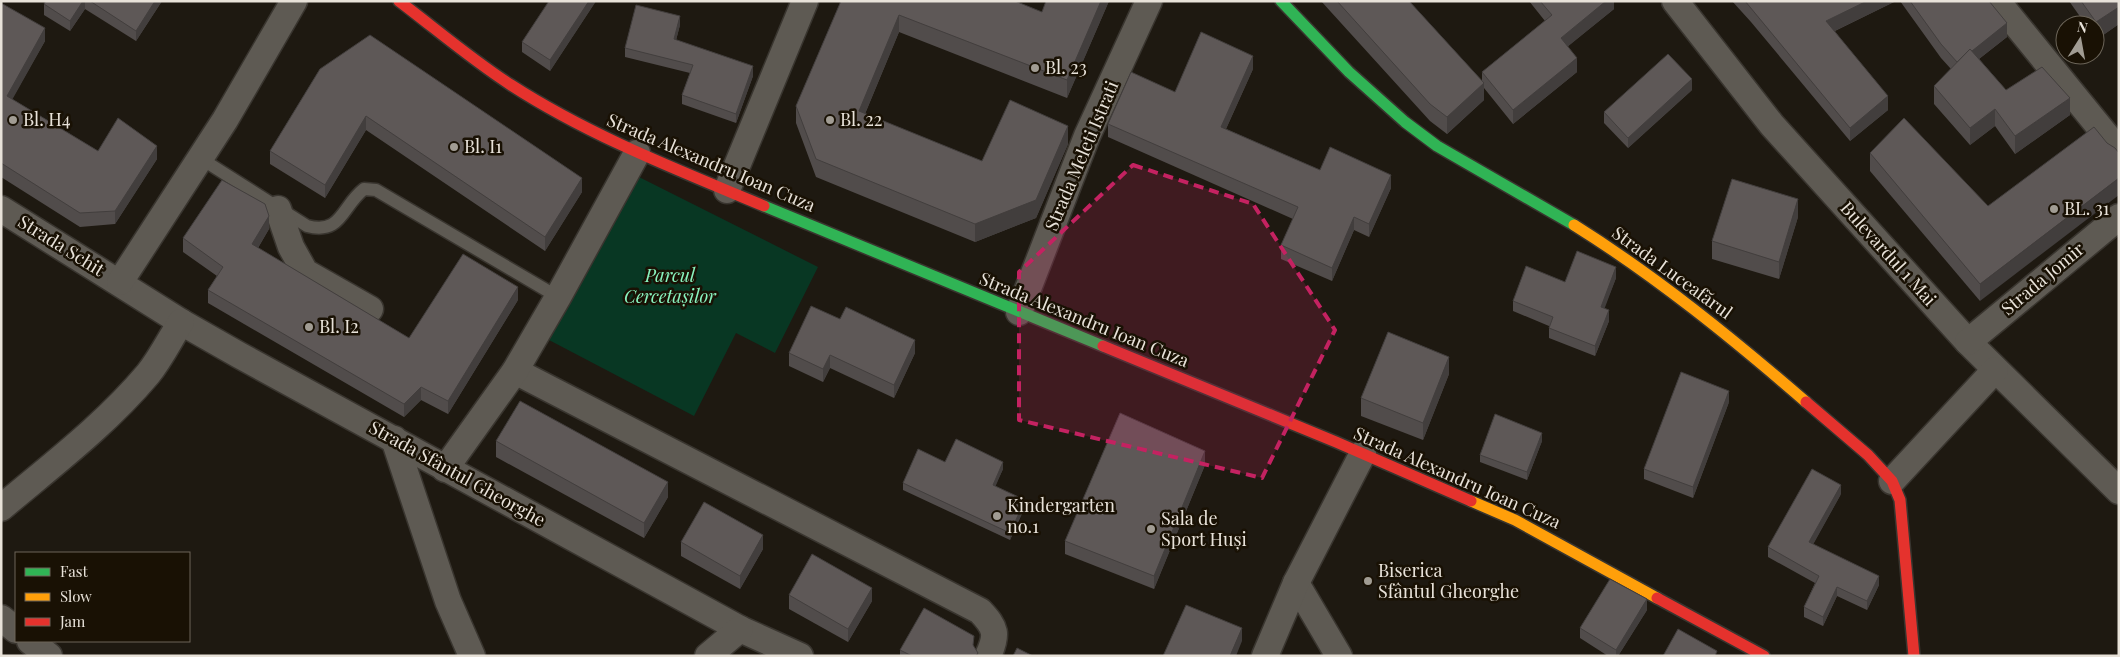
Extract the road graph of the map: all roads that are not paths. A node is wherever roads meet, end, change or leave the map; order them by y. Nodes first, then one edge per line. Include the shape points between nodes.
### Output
1 (294, 1) edge
2 (400, 1) edge
3 (805, 1) edge
4 (1149, 1) edge
5 (1281, 1) edge
6 (1675, 1) edge
7 (1997, 1) edge
8 (2119, 151) edge
9 (637, 153) junction
10 (200, 158) junction
11 (727, 190) junction
12 (1, 209) edge
13 (278, 209) junction
14 (2119, 216) edge
15 (120, 282) junction
16 (558, 296) junction
17 (370, 309) dead end
18 (1019, 312) junction
19 (180, 322) junction
20 (1968, 342) junction
21 (1995, 370) junction
22 (514, 371) junction
23 (394, 439) junction
24 (1362, 453) junction
25 (445, 469) junction
26 (1892, 482) junction
27 (2119, 491) edge
28 (1, 508) edge
29 (1296, 583) junction
30 (1, 618) edge
31 (740, 628) junction
32 (15, 629) edge
33 (31, 642) edge
34 (49, 656) edge
35 (472, 656) edge
36 (708, 656) edge
37 (800, 656) edge
38 (988, 656) edge
39 (1265, 656) edge
40 (1339, 656) edge
41 (1764, 656) edge
42 (1914, 656) edge

1 - 10 street
2 - 9 main road, Strada Alexandru Ioan Cuza via 511,84 557,113
3 - 11 street
4 - 18 street, Strada Meleti Istrati via 1087,136
5 - 26 main road, Strada Luceafărul via 1349,72 1405,122 1437,146 1616,251 1726,333 1868,455
6 - 20 street, Bulevardul 1 Mai via 1772,125
7 - 8 street
9 - 11 main road, Strada Alexandru Ioan Cuza
9 - 16 street
10 - 13 lane
10 - 15 street
11 - 18 main road, Strada Alexandru Ioan Cuza
12 - 15 street, Strada Schit
13 - 16 lane via 320,230 335,224 354,197 364,189 376,190
13 - 17 street via 291,247 305,272
14 - 20 street, Strada Jomir
15 - 19 street, Strada Sfântul Gheorghe
16 - 22 street
18 - 24 main road, Strada Alexandru Ioan Cuza
19 - 23 street, Strada Sfântul Gheorghe
19 - 28 street via 150,372 116,410
20 - 21 street, Bulevardul 1 Mai
21 - 26 street
21 - 27 street, Bulevardul 1 Mai
22 - 25 street
22 - 38 street via 980,611 995,630 995,641
23 - 25 street, Strada Sfântul Gheorghe
23 - 35 street via 448,601
24 - 29 street
24 - 41 main road, Strada Alexandru Ioan Cuza via 1515,520
25 - 31 street, Strada Sfântul Gheorghe
26 - 42 main road, Strada Luceafărul via 1900,500
29 - 39 street
29 - 40 street
30 - 32 street
31 - 36 street
31 - 37 street, Strada Sfântul Gheorghe
33 - 34 street

